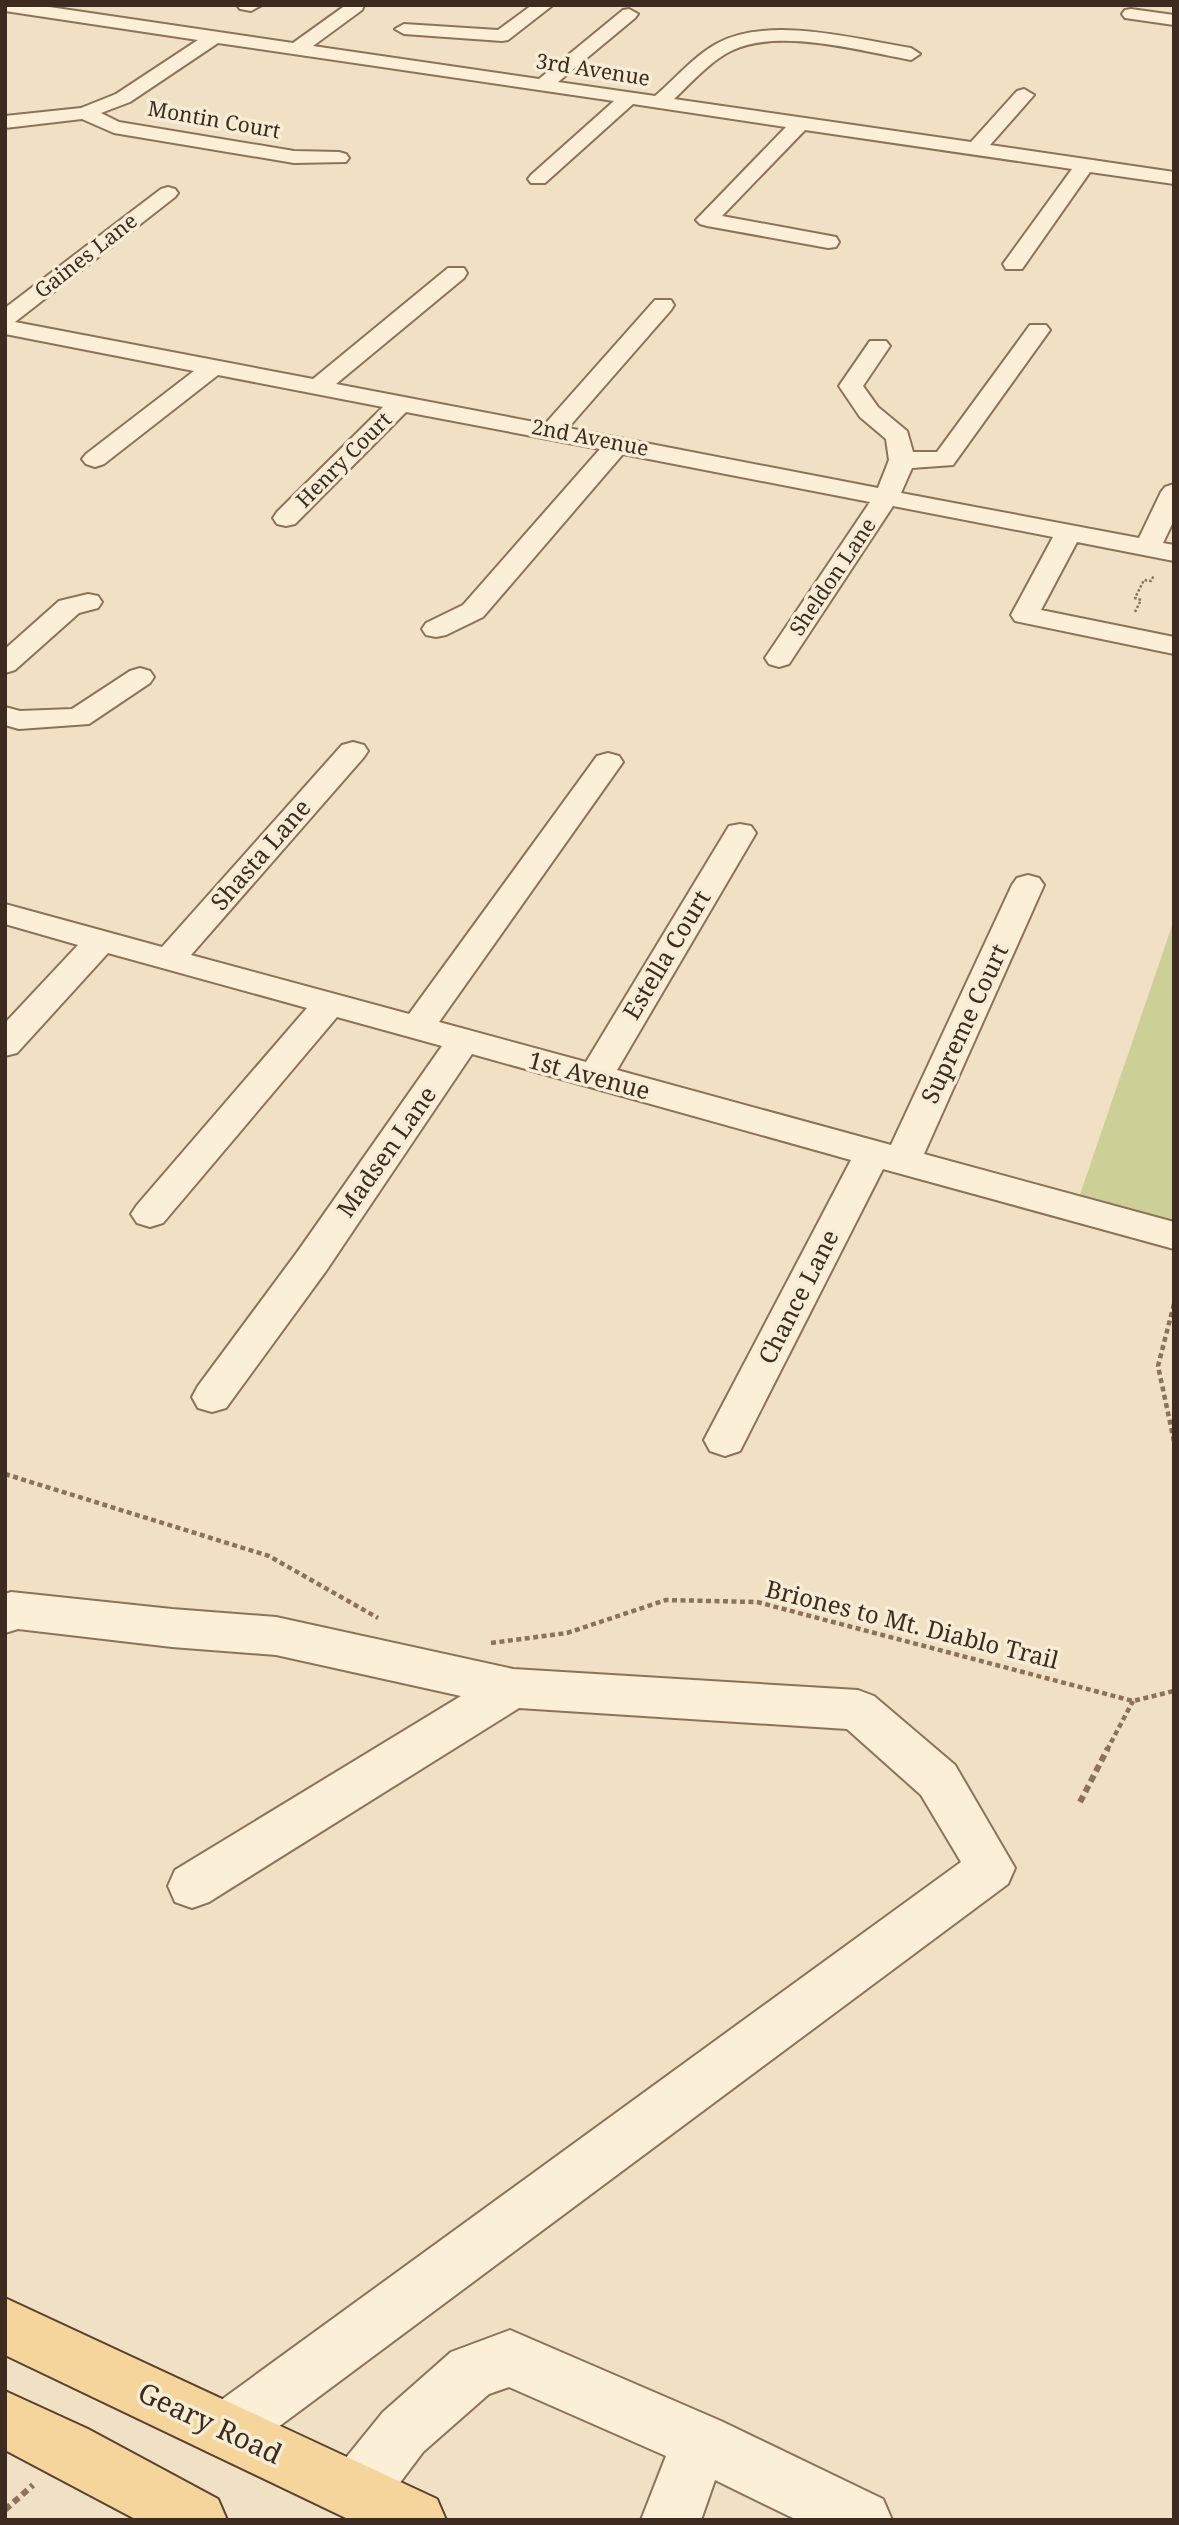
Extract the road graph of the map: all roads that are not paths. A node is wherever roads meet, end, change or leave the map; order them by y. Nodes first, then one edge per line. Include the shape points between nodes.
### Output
1 (100, 5) edge
2 (544, 5) edge
3 (356, 6) edge
4 (7, 7) edge
5 (427, 13) dead end
6 (1130, 13) dead end
7 (68, 15) junction
8 (196, 15) dead end
9 (629, 15) dead end
10 (1174, 20) edge
11 (26, 26) dead end
12 (170, 30) junction
13 (214, 37) junction
14 (393, 37) junction
15 (297, 49) junction
16 (911, 54) dead end
17 (365, 58) junction
18 (543, 85) junction
19 (1024, 95) dead end
20 (629, 98) junction
21 (658, 103) junction
22 (85, 113) junction
23 (8, 118) edge
24 (800, 124) junction
25 (976, 149) junction
26 (339, 158) dead end
27 (1084, 166) junction
28 (1174, 178) edge
29 (538, 179) dead end
30 (168, 193) dead end
31 (828, 242) dead end
32 (1014, 264) dead end
33 (456, 273) dead end
34 (663, 305) dead end
35 (12, 325) edge
36 (1038, 330) dead end
37 (5, 345) edge
38 (878, 346) dead end
39 (215, 366) junction
40 (319, 386) junction
41 (402, 402) junction
42 (552, 431) junction
43 (618, 444) junction
44 (95, 459) dead end
45 (902, 460) junction
46 (1174, 492) edge
47 (887, 496) junction
48 (286, 518) dead end
49 (1069, 532) junction
50 (1147, 548) junction
51 (1174, 553) edge
52 (88, 602) dead end
53 (436, 629) dead end
54 (1174, 646) edge
55 (779, 658) dead end
56 (5, 663) edge
57 (140, 677) dead end
58 (5, 716) edge
59 (353, 751) dead end
60 (608, 762) dead end
61 (740, 833) dead end
62 (1028, 885) dead end
63 (5, 914) edge
64 (101, 940) junction
65 (169, 960) junction
66 (328, 1004) junction
67 (416, 1029) junction
68 (463, 1042) junction
69 (5, 1045) edge
70 (595, 1077) junction
71 (887, 1158) junction
72 (150, 1214) dead end
73 (1174, 1236) edge
74 (212, 1397) dead end
75 (725, 1440) dead end
76 (5, 1615) edge
77 (513, 1688) junction
78 (192, 1886) dead end
79 (5, 2326) edge
80 (5, 2420) edge
81 (226, 2431) junction
82 (700, 2442) junction
83 (357, 2491) junction
84 (197, 2520) edge
85 (416, 2520) edge
86 (671, 2520) edge
87 (862, 2520) edge

1 - 7 street
2 - 14 street via 502,36
3 - 15 street
4 - 7 street, 3rd Avenue
5 - 14 street
6 - 10 street
7 - 11 street
7 - 12 street, 3rd Avenue
8 - 12 street
9 - 18 street
12 - 13 street, 3rd Avenue
13 - 15 street, 3rd Avenue
13 - 22 street via 123,98
14 - 17 street
15 - 17 street, 3rd Avenue
16 - 21 street via 815,39 744,39 724,47
17 - 18 street, 3rd Avenue
18 - 20 street, 3rd Avenue
19 - 25 street
20 - 21 street, 3rd Avenue
20 - 29 street
21 - 24 street, 3rd Avenue
22 - 23 street
22 - 26 street, Montin Court via 114,127 294,157
24 - 25 street, 3rd Avenue
24 - 31 street via 707,220
25 - 27 street, 3rd Avenue
27 - 28 street, 3rd Avenue
27 - 32 street
30 - 35 street, Gaines Lane
33 - 40 street
34 - 42 street
35 - 37 street, Gaines Lane
35 - 39 street, 2nd Avenue
36 - 45 street via 944,460
38 - 45 street via 851,386 869,412 898,436
39 - 40 street, 2nd Avenue
39 - 44 street
40 - 41 street, 2nd Avenue
41 - 42 street, 2nd Avenue
41 - 48 street, Henry Court
42 - 43 street, 2nd Avenue
43 - 47 street, 2nd Avenue
43 - 53 street via 473,611
45 - 47 street, Sheldon Lane
46 - 50 street
47 - 49 street, 2nd Avenue
47 - 55 street, Sheldon Lane
49 - 50 street, 2nd Avenue
49 - 54 street via 1026,615
50 - 51 street, 2nd Avenue
52 - 56 street via 69,607
57 - 58 street via 79,718 19,720
59 - 65 street, Shasta Lane
60 - 67 street
61 - 70 street, Estella Court
62 - 71 street, Supreme Court
63 - 64 street, 1st Avenue
64 - 65 street, 1st Avenue
64 - 69 street
65 - 66 street, 1st Avenue
66 - 67 street, 1st Avenue
66 - 72 street
67 - 68 street, 1st Avenue
68 - 70 street, 1st Avenue
68 - 74 street, Madsen Lane
70 - 71 street, 1st Avenue
71 - 73 street, 1st Avenue
71 - 75 street, Chance Lane
76 - 77 street via 11,1610 276,1636
77 - 78 street
77 - 81 street via 858,1710 938,1780 991,1868
79 - 81 main road, Geary Road
80 - 84 main road
81 - 83 main road, Geary Road
82 - 83 street via 510,2358 471,2372 403,2432
82 - 86 street
82 - 87 street
83 - 85 main road, Geary Road

